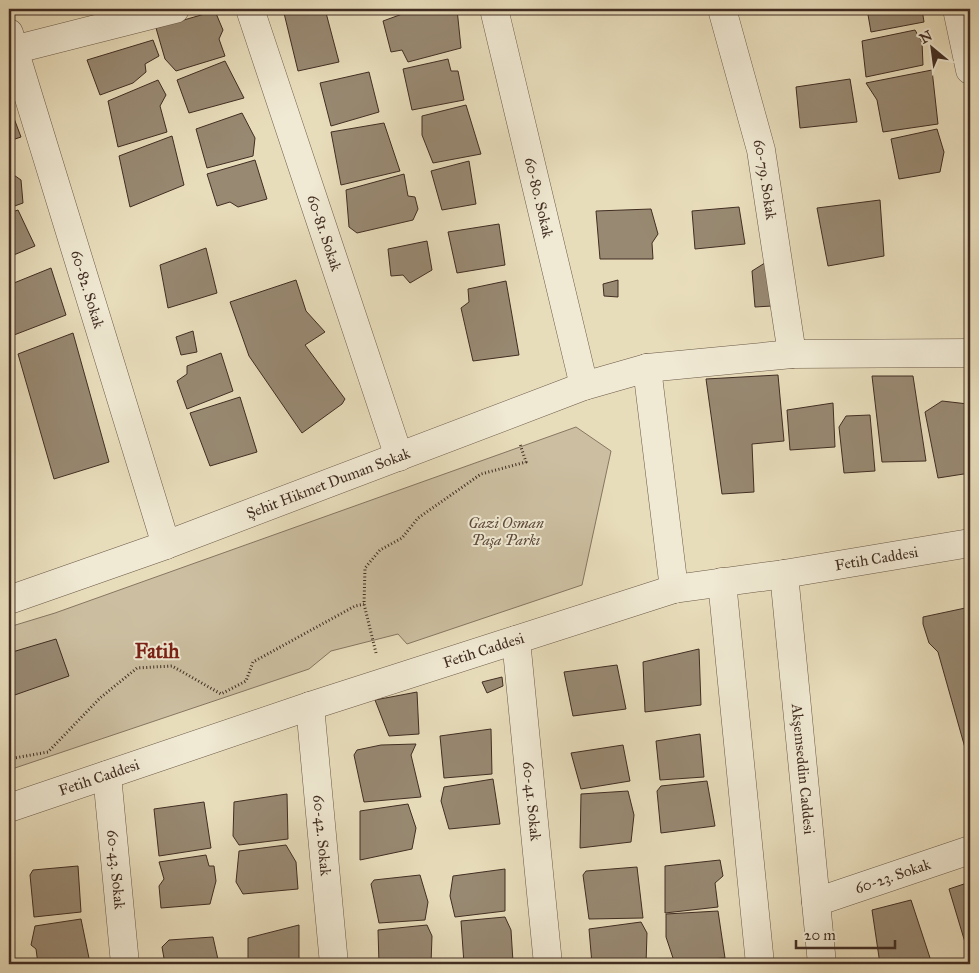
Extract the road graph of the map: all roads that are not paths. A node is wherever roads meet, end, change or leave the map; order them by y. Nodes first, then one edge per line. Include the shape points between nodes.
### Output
1 (175, 9) edge
2 (250, 9) edge
3 (494, 9) edge
4 (722, 9) edge
5 (957, 9) edge
6 (10, 44) edge
7 (970, 70) edge
8 (970, 353) edge
9 (792, 354) junction
10 (647, 368) junction
11 (584, 386) junction
12 (399, 457) junction
13 (970, 543) edge
14 (166, 545) junction
15 (784, 574) junction
16 (722, 582) junction
17 (674, 589) junction
18 (9, 600) edge
19 (516, 640) junction
20 (310, 706) junction
21 (107, 775) junction
22 (9, 808) edge
23 (970, 850) edge
24 (816, 902) junction
25 (125, 964) edge
26 (334, 964) edge
27 (548, 964) edge
28 (760, 964) edge
29 (822, 964) edge

1 - 6 street
2 - 12 street, 60-81. Sokak
3 - 11 street, 60-80. Sokak
4 - 9 street, 60-79. Sokak via 761,150
5 - 7 street
6 - 14 street, 60-82. Sokak
8 - 9 street, Şehit Hikmet Duman Sokak
9 - 10 street, Şehit Hikmet Duman Sokak
10 - 11 street, Şehit Hikmet Duman Sokak
10 - 17 street
11 - 12 street, Şehit Hikmet Duman Sokak
12 - 14 street, Şehit Hikmet Duman Sokak
13 - 15 street, Fetih Caddesi
14 - 18 street, Şehit Hikmet Duman Sokak
15 - 16 street, Fetih Caddesi
15 - 24 street, Akşemseddin Caddesi
16 - 17 street, Fetih Caddesi
16 - 28 street
17 - 19 street, Fetih Caddesi
19 - 20 street, Fetih Caddesi
19 - 27 street, 60-41. Sokak
20 - 21 street, Fetih Caddesi
20 - 26 street, 60-42. Sokak
21 - 22 street, Fetih Caddesi
21 - 25 street, 60-43. Sokak
23 - 24 street, 60-23. Sokak
24 - 29 street, Akşemseddin Caddesi

